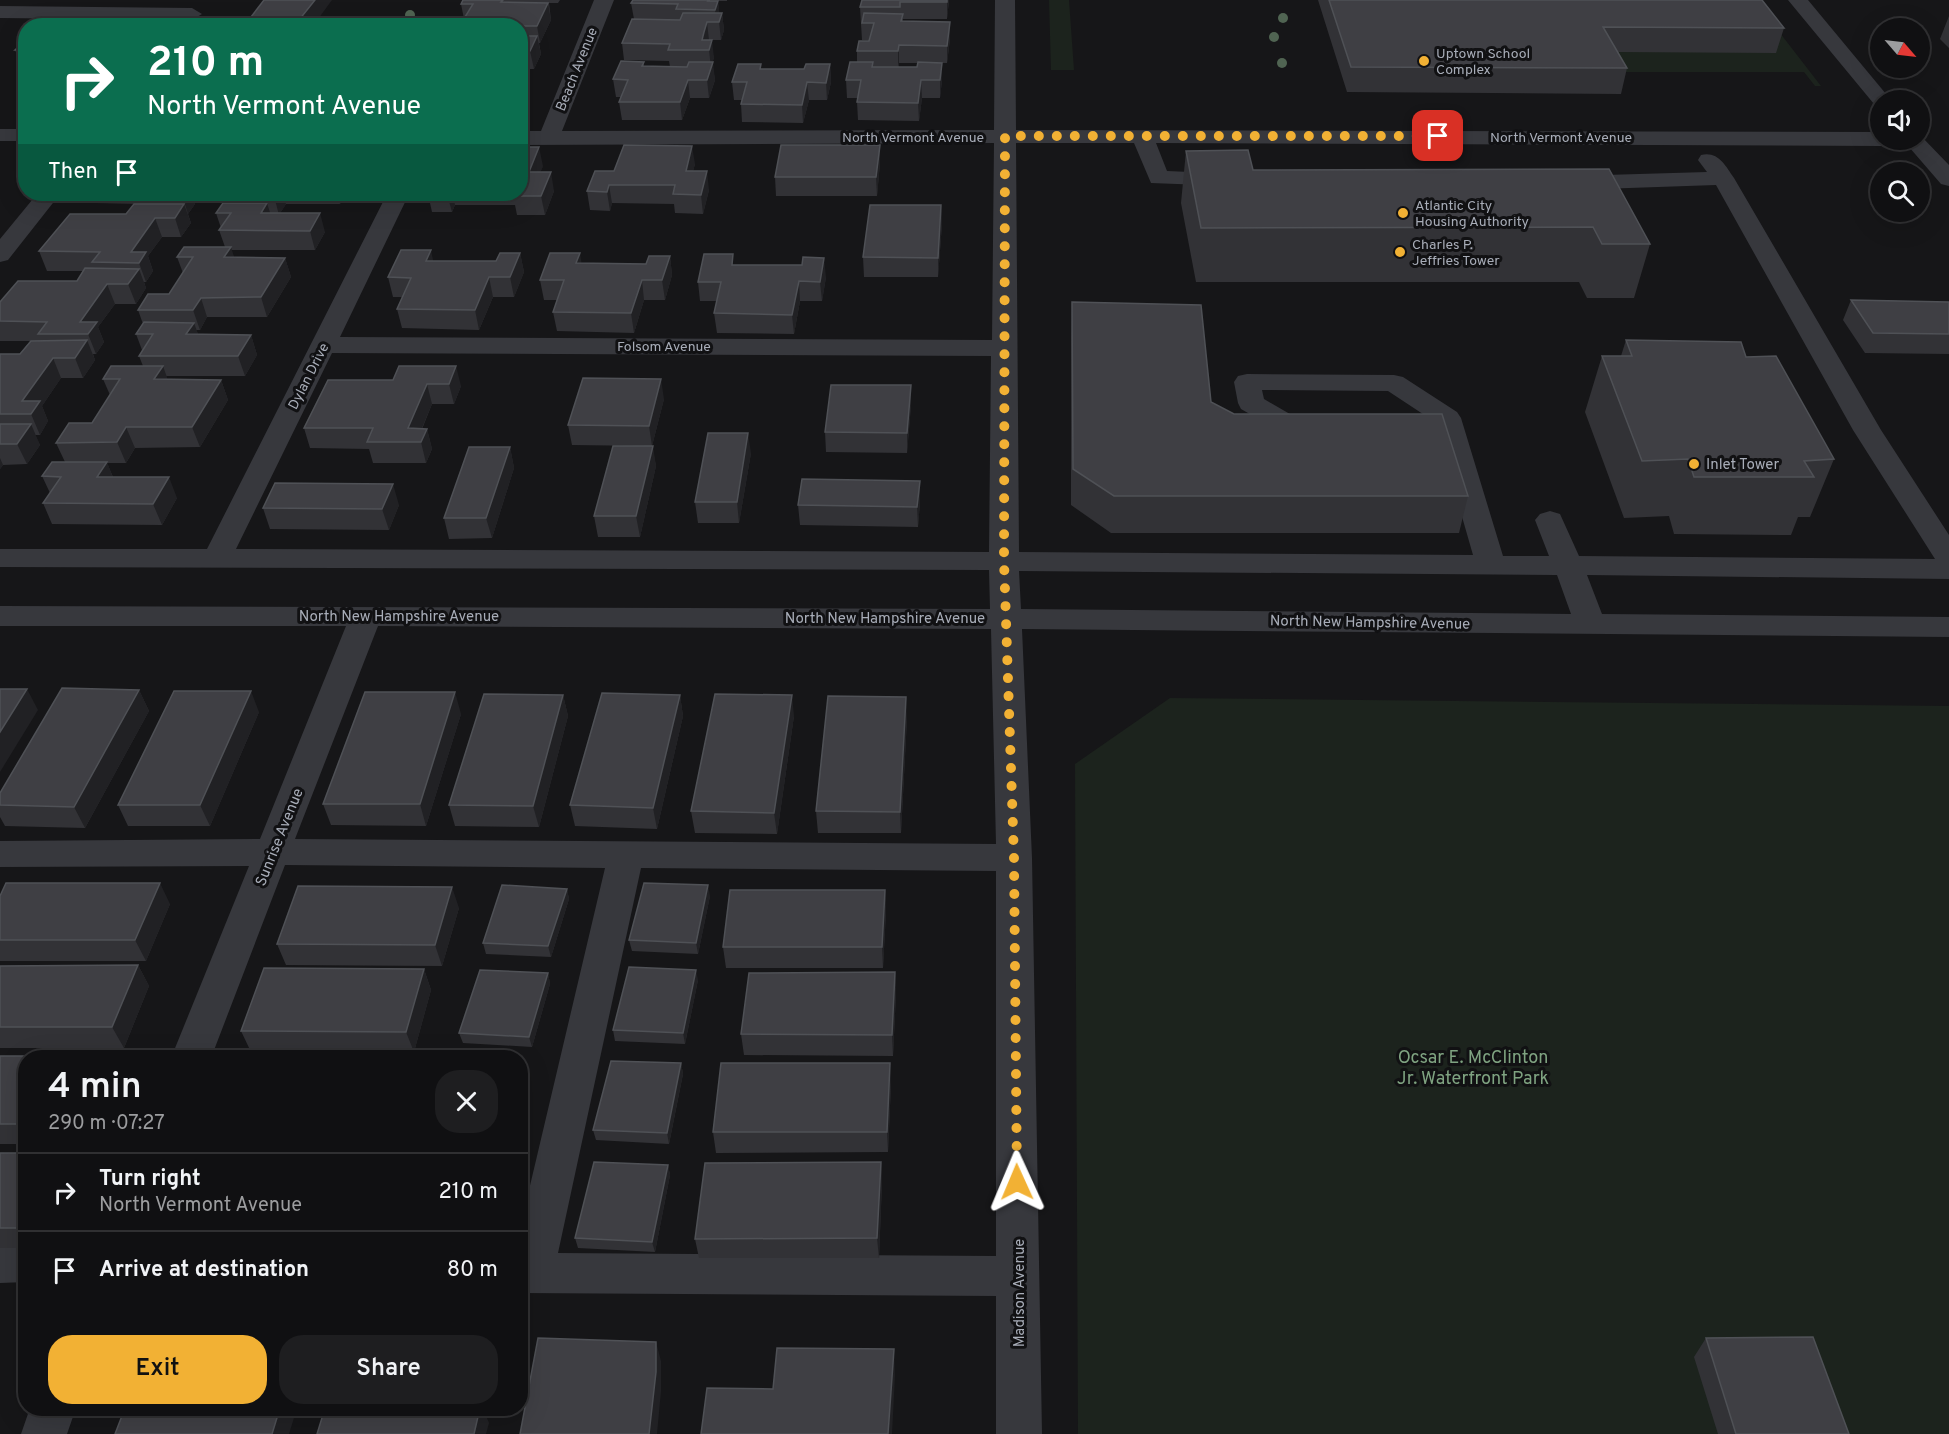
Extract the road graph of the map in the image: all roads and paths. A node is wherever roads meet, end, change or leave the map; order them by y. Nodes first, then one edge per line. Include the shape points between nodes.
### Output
1 (604, 0) edge
2 (1005, 0) edge
3 (1798, 0) edge
4 (0, 12) edge
5 (193, 13) edge
6 (1873, 90) edge
7 (0, 135) edge
8 (18, 135) edge
9 (1005, 136) junction
10 (1142, 136) junction
11 (528, 138) edge
12 (549, 138) junction
13 (1691, 138) junction
14 (1870, 139) edge
15 (1923, 150) edge
16 (1723, 178) junction
17 (1254, 179) edge
18 (1949, 179) edge
19 (1549, 183) edge
20 (43, 201) edge
21 (395, 201) edge
22 (0, 255) edge
23 (324, 345) junction
24 (1004, 348) junction
25 (1332, 430) edge
26 (1380, 430) edge
27 (1451, 432) junction
28 (1550, 520) dead end
29 (0, 558) edge
30 (217, 558) junction
31 (1949, 558) edge
32 (1004, 561) junction
33 (1491, 565) junction
34 (1570, 566) junction
35 (1949, 569) edge
36 (0, 616) edge
37 (366, 616) junction
38 (1008, 619) junction
39 (1591, 624) junction
40 (1949, 627) edge
41 (272, 852) junction
42 (0, 854) edge
43 (626, 854) junction
44 (1014, 858) junction
45 (194, 1050) edge
46 (18, 1262) edge
47 (0, 1263) edge
48 (528, 1265) edge
49 (528, 1273) edge
50 (1019, 1276) junction
51 (50, 1416) edge
52 (44, 1434) edge
53 (1019, 1434) edge

1 - 12 street, Beach Avenue
2 - 9 street, Madison Avenue
3 - 6 street
4 - 5 street
7 - 8 street
9 - 10 street, North Vermont Avenue
9 - 12 street, North Vermont Avenue
9 - 24 street, Madison Avenue
10 - 13 street, North Vermont Avenue
10 - 17 street via 1159,178
11 - 12 street, North Vermont Avenue
13 - 14 street, North Vermont Avenue
13 - 16 street
15 - 18 street
16 - 19 street
16 - 31 street via 1867,430
20 - 22 street
21 - 23 street, Dylan Drive
23 - 24 street, Folsom Avenue
23 - 30 street, Dylan Drive
24 - 32 street, Madison Avenue
25 - 27 street via 1297,429 1251,404 1247,382 1394,383 1447,418
26 - 27 street
27 - 33 street
28 - 34 street
29 - 30 street
30 - 32 street
32 - 33 street
32 - 38 street, Madison Avenue
33 - 34 street
34 - 35 street
34 - 39 street
36 - 37 street, North New Hampshire Avenue
37 - 38 street, North New Hampshire Avenue
37 - 41 street, Sunrise Avenue
38 - 39 street, North New Hampshire Avenue
38 - 44 street, Madison Avenue
39 - 40 street, North New Hampshire Avenue
41 - 42 street
41 - 43 street
41 - 45 street, Sunrise Avenue
43 - 44 street
43 - 48 street
44 - 50 street, Madison Avenue
46 - 47 street
49 - 50 street
50 - 53 street, Madison Avenue
51 - 52 street

